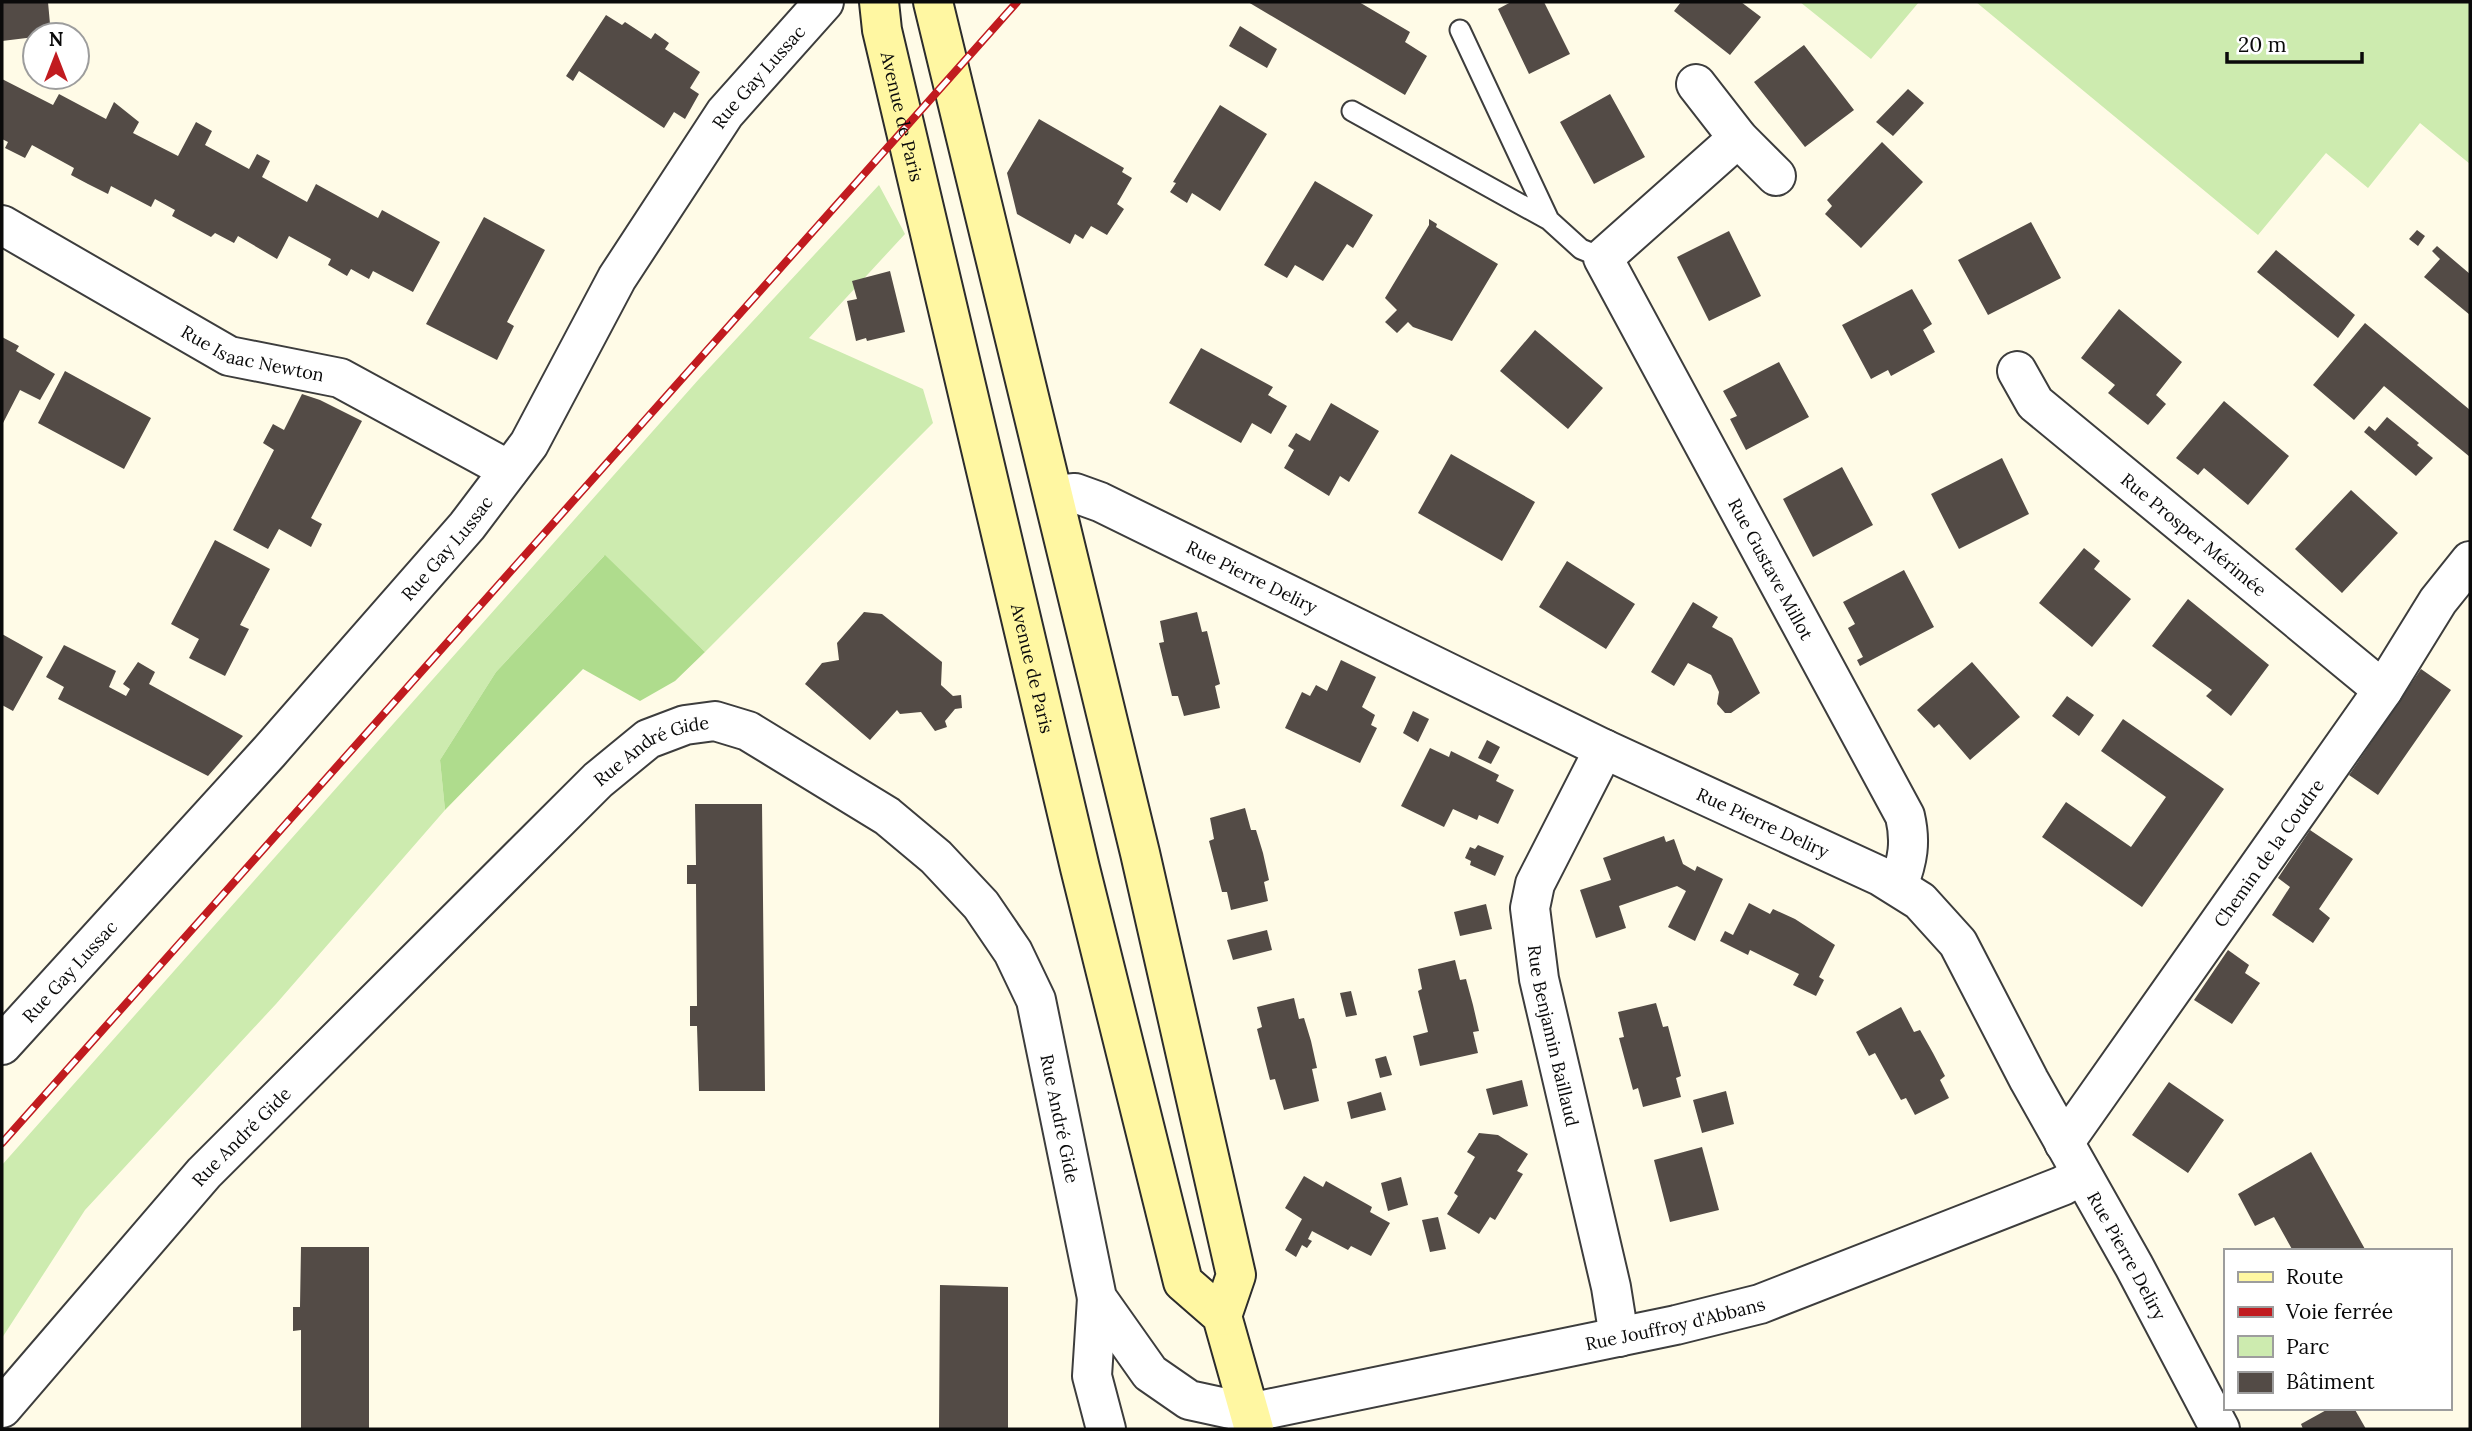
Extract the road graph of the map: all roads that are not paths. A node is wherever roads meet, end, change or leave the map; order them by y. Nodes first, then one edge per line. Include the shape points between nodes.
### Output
1 (824, 2) edge
2 (879, 2) edge
3 (933, 2) edge
4 (1460, 30) dead end
5 (1696, 84) dead end
6 (1352, 111) dead end
7 (1738, 138) junction
8 (1776, 176) dead end
9 (1549, 220) junction
10 (2, 225) edge
11 (1603, 258) junction
12 (2017, 370) dead end
13 (509, 470) junction
14 (1054, 495) junction
15 (2470, 561) edge
16 (2383, 690) junction
17 (1604, 749) junction
18 (1898, 886) junction
19 (2, 1045) edge
20 (2073, 1159) junction
21 (1097, 1298) junction
22 (1222, 1316) junction
23 (1619, 1336) junction
24 (2, 1408) edge
25 (1247, 1424) edge
26 (1106, 1429) edge
27 (2221, 1429) edge

1 - 13 street, Rue Gay Lussac via 725,113 617,278 558,393
2 - 22 main road, Avenue de Paris via 1080,868 1183,1282
3 - 14 main road
4 - 9 lane
5 - 7 street
6 - 9 lane
7 - 8 street
7 - 11 street
9 - 11 lane via 1581,249
10 - 13 street, Rue Isaac Newton via 229,356 340,378
11 - 18 street, Rue Gustave Millot via 1905,816 1909,858
12 - 16 street, Rue Prosper Mérimée via 2035,403
13 - 19 street, Rue Gay Lussac via 370,638
14 - 17 street, Rue Pierre Deliry via 1075,493 1100,502
14 - 22 main road via 1236,1275
15 - 16 street, Chemin de la Coudre via 2438,601
16 - 20 street, Chemin de la Coudre
17 - 18 street, Rue Pierre Deliry
17 - 23 street, Rue Benjamin Baillaud via 1535,884 1530,908 1539,979
18 - 20 street, Rue Pierre Deliry via 1920,901 1958,943
20 - 23 street, Rue Jouffroy d'Abbans via 2062,1186 1760,1304
20 - 27 street, Rue Pierre Deliry
21 - 24 street, Rue André Gide via 1036,1000 1013,952 981,905 936,857 887,816 748,731 715,721 685,725 648,740 598,780 204,1172
21 - 25 street, Rue André Gide via 1150,1373 1189,1400
21 - 26 street via 1092,1376
22 - 25 main road
23 - 25 street, Rue Jouffroy d'Abbans

